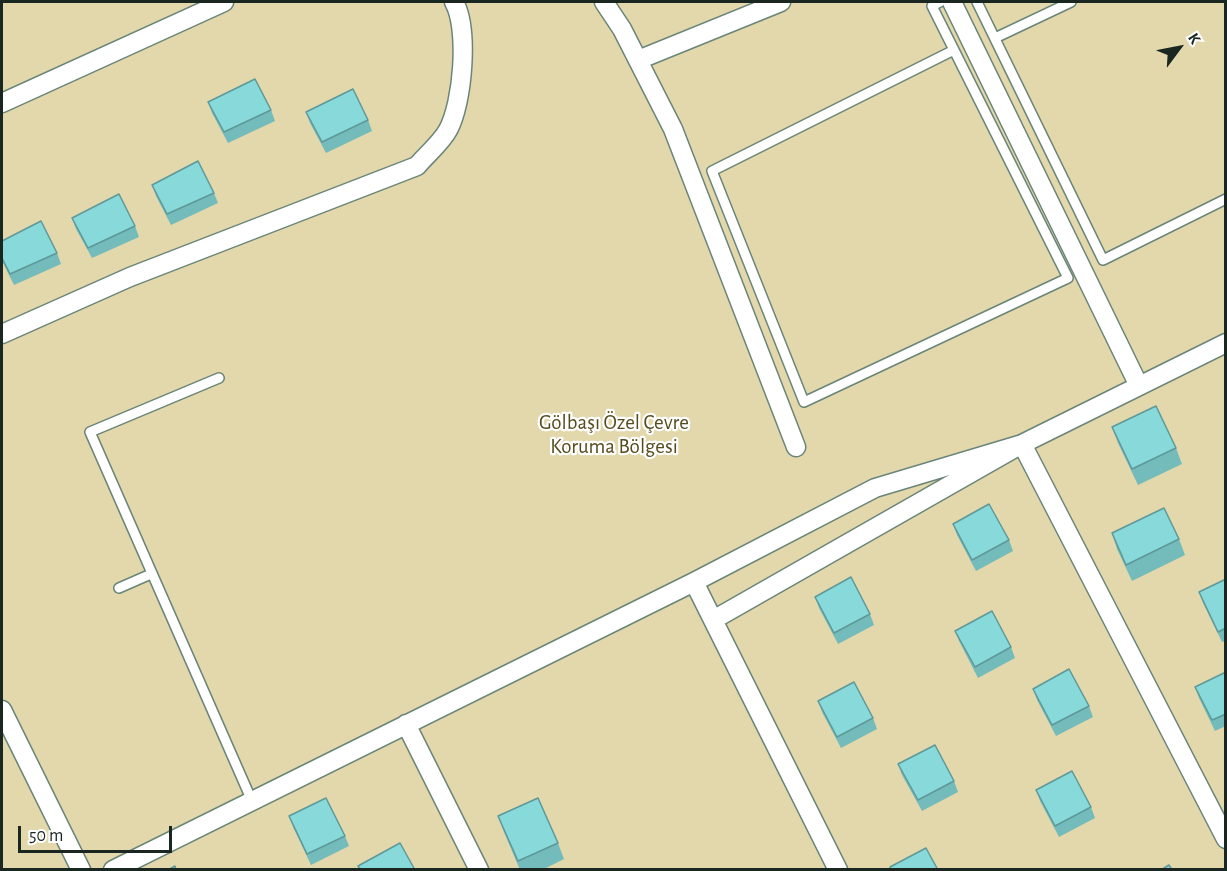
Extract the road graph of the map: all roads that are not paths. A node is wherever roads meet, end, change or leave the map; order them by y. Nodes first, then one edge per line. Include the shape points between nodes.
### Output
1 (224, 2) edge
2 (454, 2) edge
3 (604, 2) edge
4 (781, 2) edge
5 (940, 2) edge
6 (952, 2) edge
7 (977, 2) edge
8 (1071, 2) edge
9 (995, 38) junction
10 (954, 50) junction
11 (638, 60) junction
12 (2, 103) edge
13 (1226, 199) edge
14 (2, 333) edge
15 (1226, 342) edge
16 (219, 378) dead end
17 (1139, 386) junction
18 (1022, 444) junction
19 (796, 447) dead end
20 (151, 574) junction
21 (694, 582) junction
22 (119, 588) dead end
23 (713, 620) junction
24 (2, 710) edge
25 (406, 724) junction
26 (252, 801) junction
27 (1226, 838) edge
28 (81, 870) edge
29 (112, 870) edge
30 (479, 870) edge
31 (838, 870) edge

1 - 12 street
2 - 14 street via 459,10 462,51 458,96 448,130 417,166 130,277
3 - 11 street
4 - 11 street
5 - 10 lane via 932,6
6 - 17 street
7 - 9 lane
8 - 9 lane
9 - 13 lane via 1102,260
10 - 10 lane via 712,171 804,402 1068,278
11 - 19 street via 673,129
15 - 17 street
16 - 20 lane via 90,432
17 - 18 street
18 - 21 street via 875,488
18 - 23 street
18 - 27 street
20 - 22 lane
20 - 26 lane
21 - 23 street
21 - 25 street
23 - 31 street
24 - 28 street
25 - 26 street
25 - 30 street
26 - 29 street

